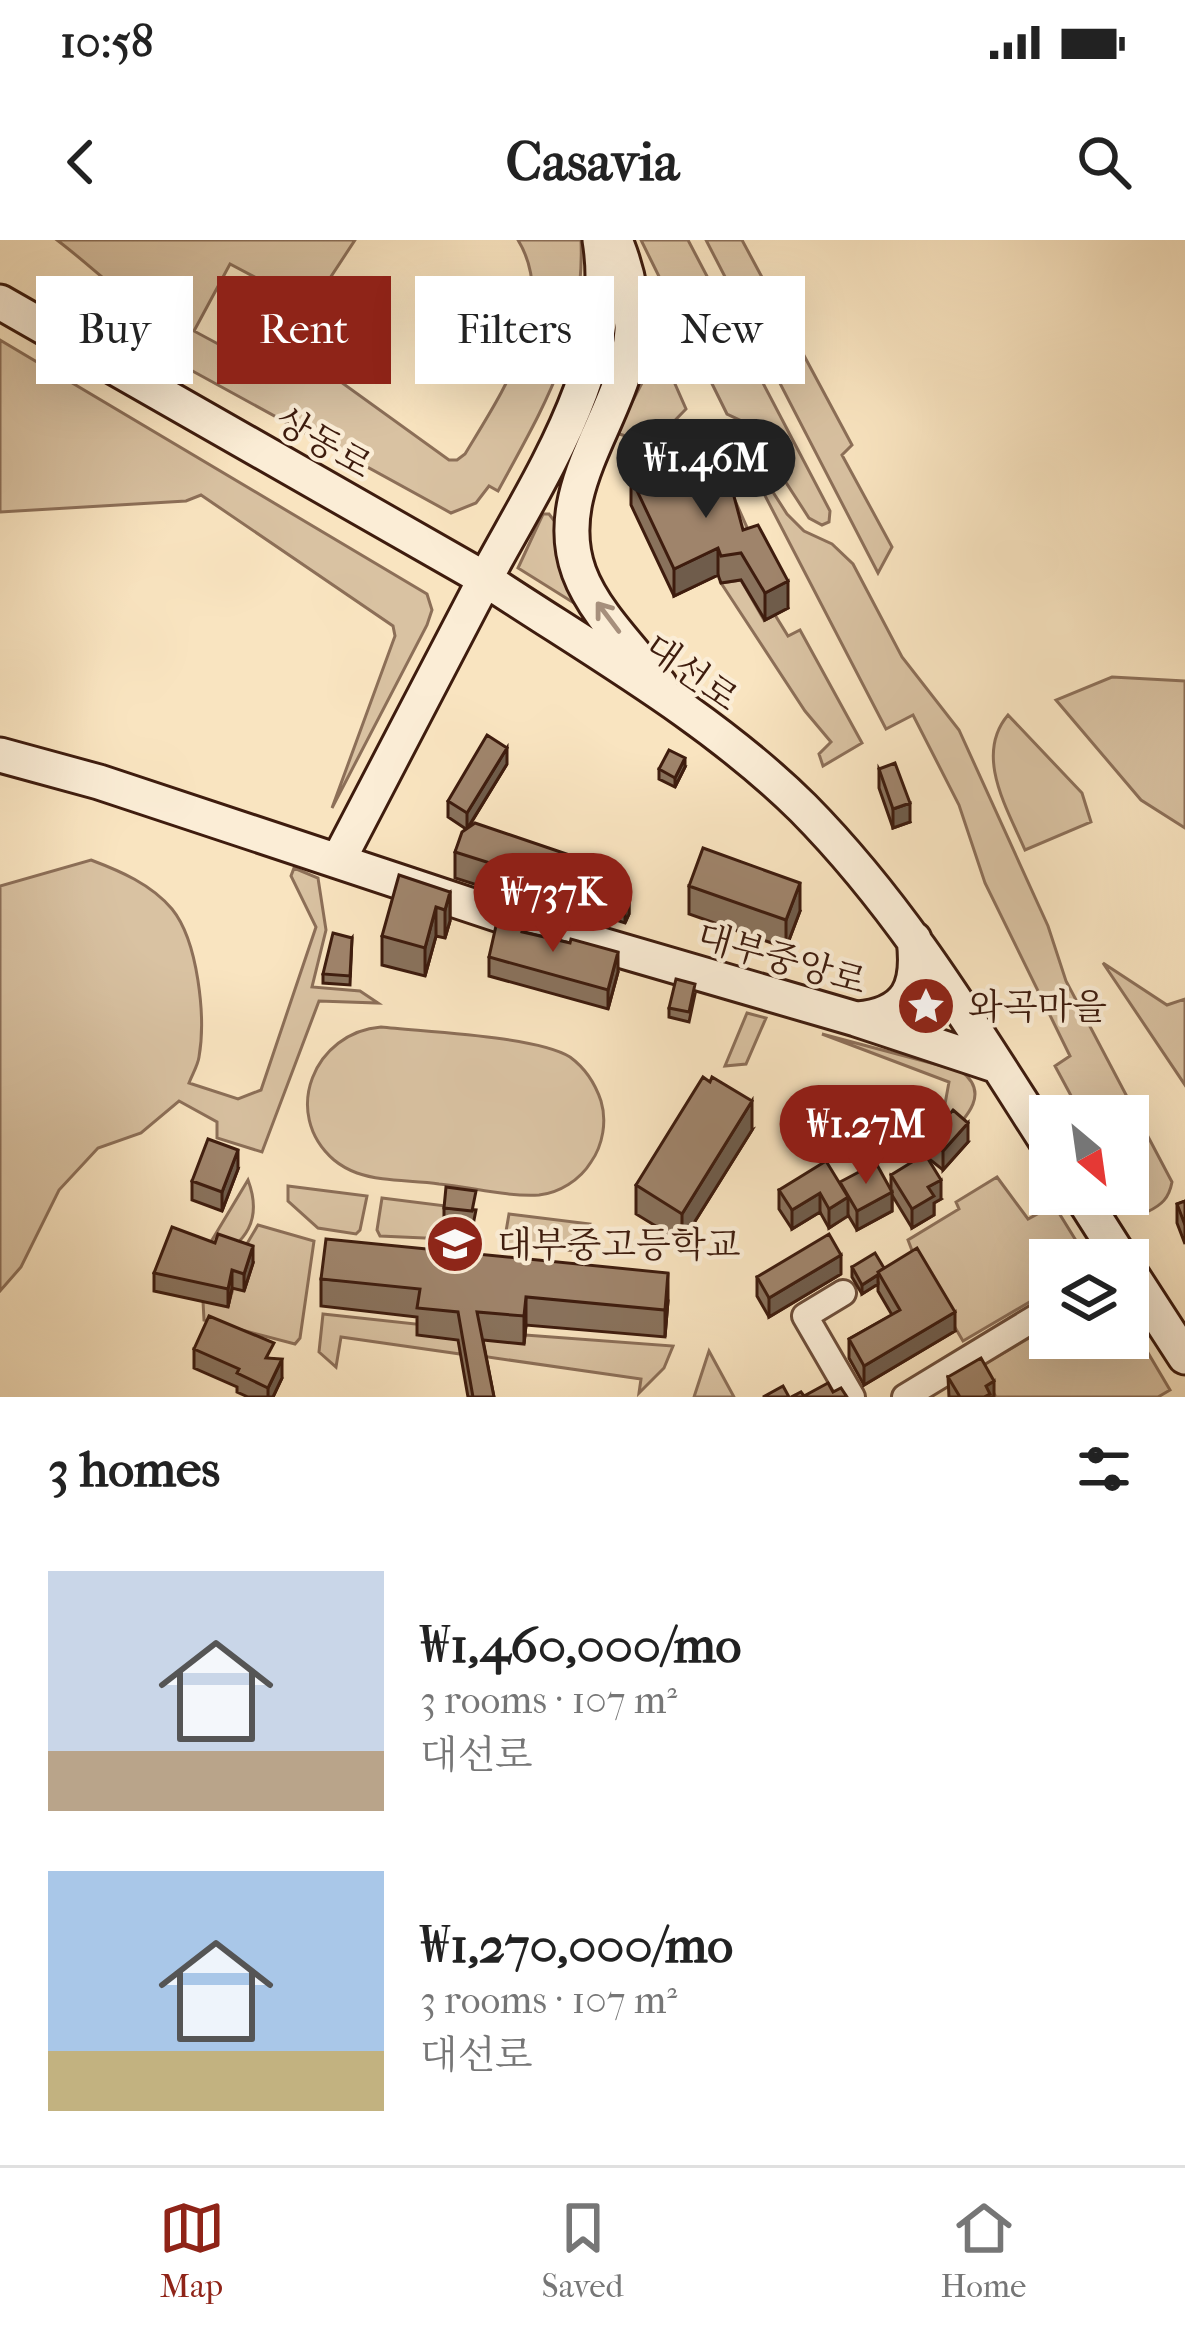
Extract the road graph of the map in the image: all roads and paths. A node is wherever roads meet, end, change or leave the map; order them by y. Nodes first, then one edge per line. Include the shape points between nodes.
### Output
1 (600, 240) edge
2 (615, 240) edge
3 (0, 302) edge
4 (484, 579) junction
5 (680, 710) junction
6 (0, 755) edge
7 (338, 862) junction
8 (914, 938) junction
9 (856, 1019) junction
10 (998, 1066) junction
11 (1029, 1114) edge
12 (843, 1293) dead end
13 (1149, 1301) edge
14 (1029, 1322) edge
15 (1185, 1357) edge
16 (852, 1397) edge
17 (905, 1397) edge

1 - 4 street via 600,316 584,382
5 -> 2 street via 589,593 573,533 576,495 632,334 632,296
3 - 4 street, 상동로
4 - 5 street, 대선로
4 - 7 street
5 - 8 street, 대선로 via 802,807
6 - 7 street, 대부중앙로
7 - 9 street, 대부중앙로
8 - 9 street via 917,964 905,999 882,1017
8 - 10 street, 대선로
9 - 10 street, 대부중앙로
10 - 11 street, 대선로
12 - 16 street via 806,1316
13 - 15 street
14 - 17 street

